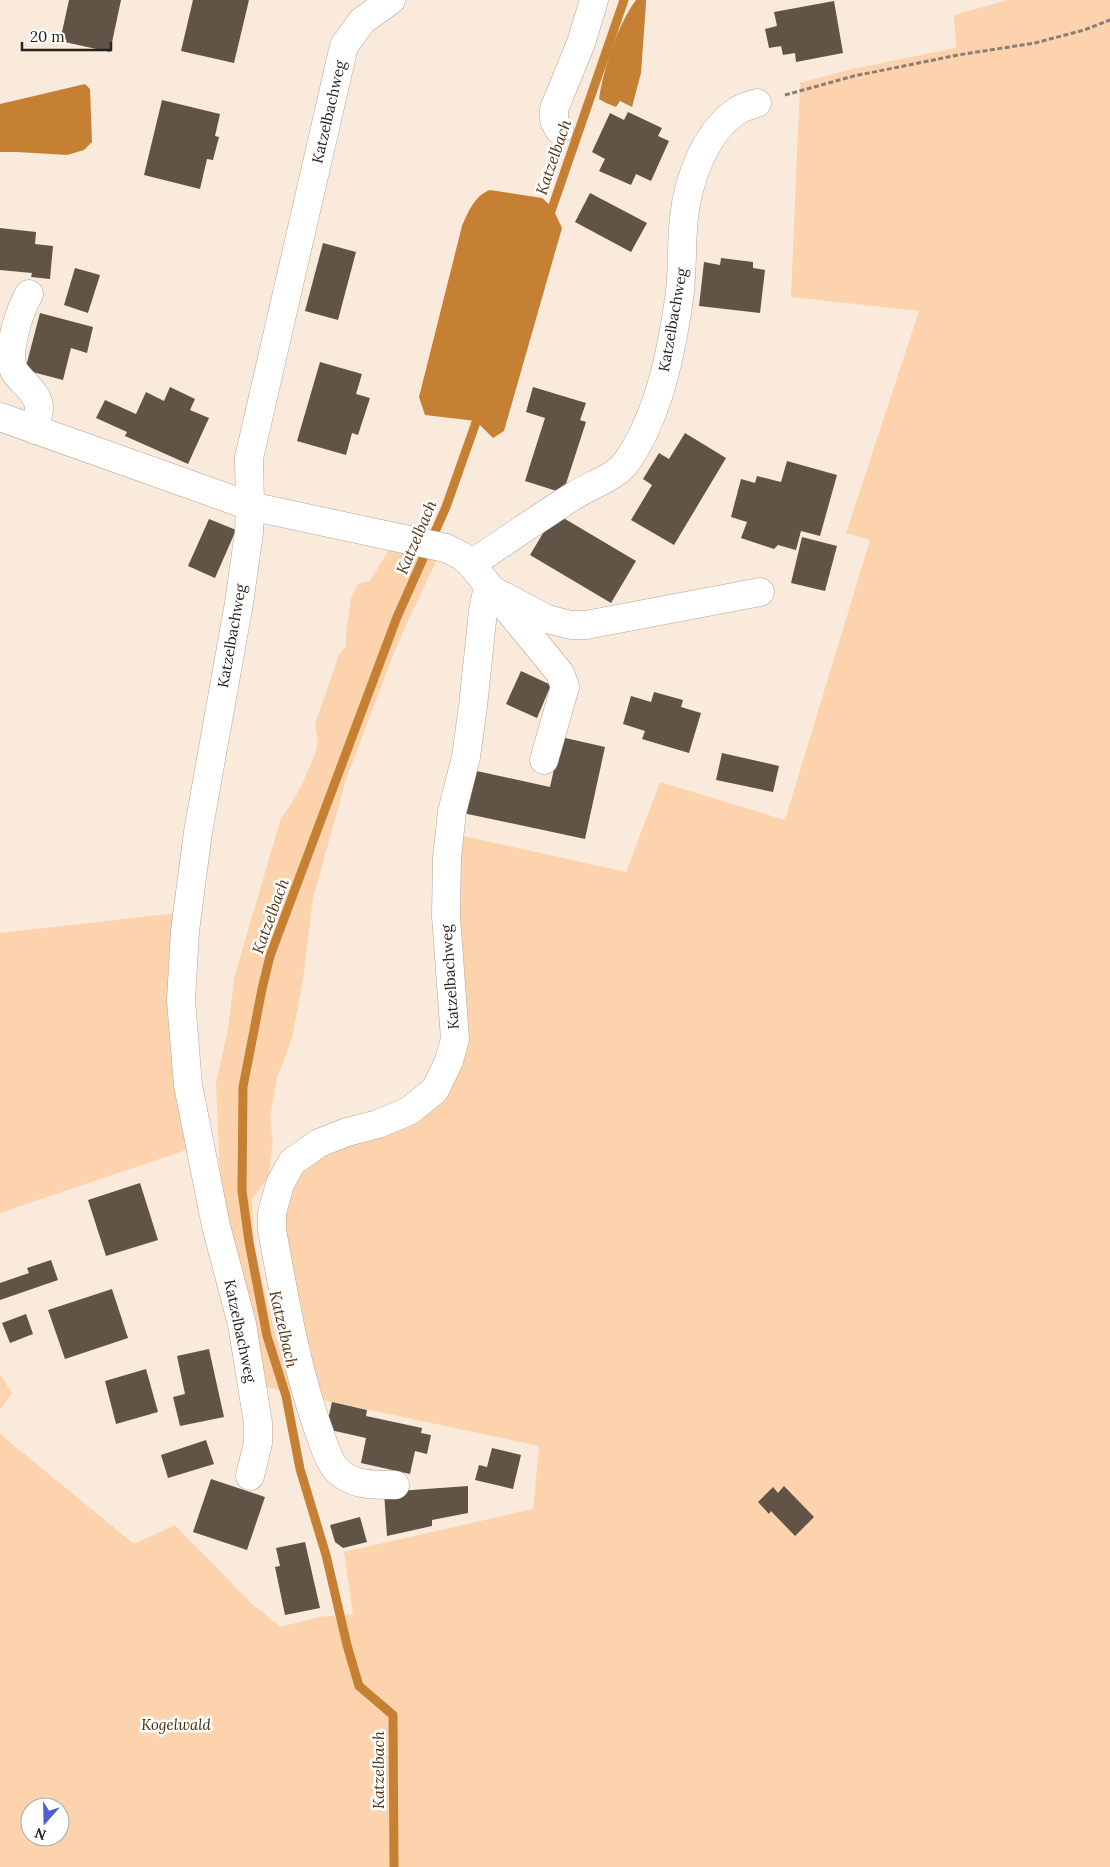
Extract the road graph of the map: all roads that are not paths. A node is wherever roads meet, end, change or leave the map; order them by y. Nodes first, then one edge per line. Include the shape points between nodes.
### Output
1 (391, 0) edge
2 (594, 0) edge
3 (757, 103) road end
4 (559, 130) dead end
5 (29, 294) dead end
6 (0, 417) edge
7 (35, 430) junction
8 (250, 506) junction
9 (471, 564) junction
10 (492, 590) junction
11 (760, 592) dead end
12 (544, 760) dead end
13 (250, 1476) dead end
14 (395, 1485) dead end

1 - 8 street, Katzelbachweg via 362,21 344,46 249,458
2 - 4 street via 581,43 554,109 554,120
3 - 9 street, Katzelbachweg via 722,123 696,165 684,217 679,299 669,357 654,406 627,462 617,472 576,494
5 - 7 street via 16,322 11,360 14,371 37,398 39,407
6 - 7 street
7 - 8 street
8 - 9 street via 446,548
8 - 13 street, Katzelbachweg via 239,603 198,832 185,931 181,1000 188,1085 216,1226 242,1324 258,1424 258,1443
9 - 10 street
10 - 11 street via 547,619 586,626
10 - 12 street via 560,673 565,686
10 - 14 street, Katzelbachweg via 486,596 483,610 474,706 466,757 452,812 447,856 446,916 454,1039 450,1061 435,1090 409,1111 319,1144 292,1162 280,1184 272,1213 272,1230 293,1344 324,1446 337,1470 356,1483

